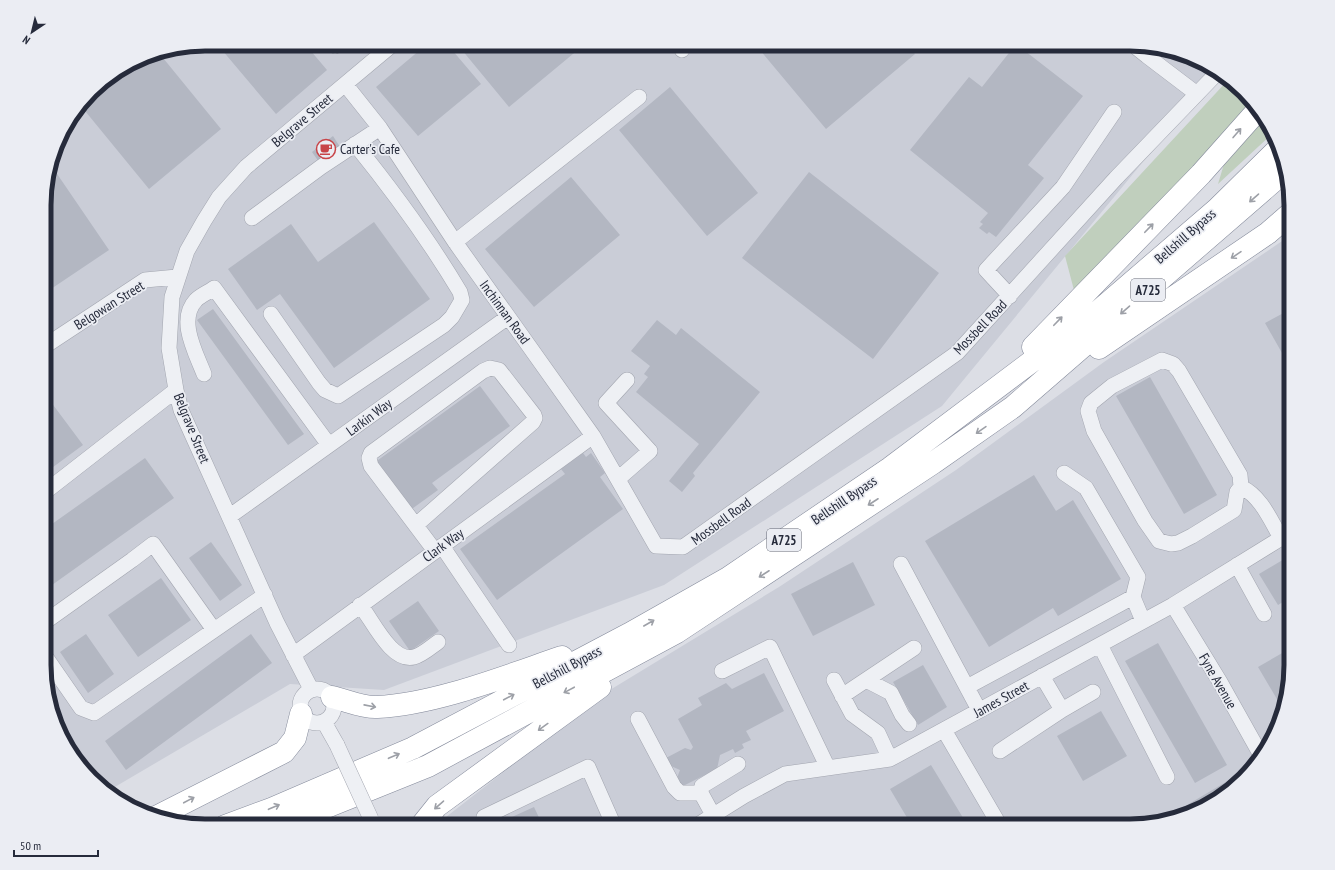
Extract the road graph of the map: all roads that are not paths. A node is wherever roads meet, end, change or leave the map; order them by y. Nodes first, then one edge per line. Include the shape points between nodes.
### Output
1 (385, 51) edge
2 (1150, 52) edge
3 (1214, 76) edge
4 (346, 84) junction
5 (1197, 94) junction
6 (639, 97) dead end
7 (1114, 112) dead end
8 (1254, 114) edge
9 (380, 128) junction
10 (355, 144) junction
11 (1275, 152) edge
12 (1281, 175) edge
13 (252, 218) dead end
14 (1284, 219) edge
15 (456, 242) junction
16 (177, 277) junction
17 (1010, 296) junction
18 (271, 314) dead end
19 (508, 317) junction
20 (51, 342) edge
21 (204, 374) dead end
22 (627, 380) dead end
23 (176, 390) junction
24 (982, 400) junction
25 (1013, 407) junction
26 (593, 436) junction
27 (329, 445) junction
28 (1064, 473) dead end
29 (618, 479) junction
30 (51, 487) edge
31 (1241, 487) junction
32 (230, 516) junction
33 (416, 525) junction
34 (1284, 533) edge
35 (1284, 536) edge
36 (656, 546) joint
37 (438, 548) junction
38 (900, 564) dead end
39 (1237, 565) junction
40 (265, 595) junction
41 (1133, 597) junction
42 (360, 605) junction
43 (1173, 605) junction
44 (1264, 614) dead end
45 (51, 618) edge
46 (1143, 621) junction
47 (214, 630) junction
48 (677, 632) junction
49 (630, 634) junction
50 (438, 642) dead end
51 (509, 645) dead end
52 (1100, 645) junction
53 (914, 648) dead end
54 (293, 655) junction
55 (51, 665) edge
56 (722, 672) dead end
57 (1042, 676) junction
58 (834, 680) dead end
59 (866, 680) junction
60 (967, 687) junction
61 (311, 689) junction
62 (1093, 692) dead end
63 (842, 696) junction
64 (332, 697) junction
65 (979, 710) junction
66 (1062, 710) junction
67 (301, 714) junction
68 (638, 719) dead end
69 (324, 722) junction
70 (909, 724) dead end
71 (944, 730) junction
72 (1261, 746) edge
73 (1000, 751) dead end
74 (890, 759) junction
75 (738, 764) dead end
76 (828, 768) junction
77 (1167, 777) dead end
78 (701, 793) junction
79 (163, 813) edge
80 (713, 815) junction
81 (484, 817) dead end
82 (244, 819) edge
83 (297, 819) edge
84 (371, 819) edge
85 (426, 819) edge
86 (608, 819) edge
87 (707, 819) edge
88 (996, 819) edge

1 - 4 street, Belgrave Street
2 - 5 street
3 - 5 street, Mossbell Road
4 - 9 street, Inchinnan Road
4 - 16 street, Belgrave Street via 246,167 219,196 186,251
5 - 17 street, Mossbell Road via 1116,178
6 - 15 street
7 - 17 street via 1063,187 986,270
24 -> 8 highway via 1201,174
9 - 10 street
9 - 15 street, Inchinnan Road
10 - 13 street
10 - 18 street via 432,248 460,292 462,300 444,325 338,396 325,390 319,383
11 - 24 highway, Bellshill Bypass / A725 via 1217,209 1095,314
12 -> 25 highway, Bellshill Bypass / A725
14 -> 25 highway, A725 via 1268,233
15 - 19 street, Inchinnan Road
16 - 20 street, Belgowan Street via 145,280
16 - 23 street, Belgrave Street via 172,297 169,348
17 - 36 street, Mossbell Road via 957,353 684,548
19 - 26 street, Inchinnan Road
19 - 27 street, Larkin Way
21 - 27 street via 190,336 188,318 196,300 214,288
22 - 29 street via 606,403 650,451
23 - 30 street
23 - 32 street, Belgrave Street via 181,410
49 -> 24 highway, Bellshill Bypass / A725 via 734,573 890,468
25 -> 48 highway, Bellshill Bypass / A725 via 933,463
26 - 29 street, Inchinnan Road
26 - 37 street, Clark Way
27 - 32 street, Larkin Way
28 - 41 street via 1086,488 1138,577
29 - 36 street, Inchinnan Road
31 - 31 street via 1237,492 1234,510 1178,543 1159,541 1094,431 1088,416 1091,403 1112,386 1156,362 1162,360 1173,364 1240,475
31 - 34 street via 1257,499
32 - 40 street, Belgrave Street
33 - 33 street via 371,466 371,453 483,371 490,368 499,370 534,415 533,422
33 - 37 street
35 - 39 street, James Street
37 - 42 street, Clark Way
37 - 51 street
38 - 60 street
39 - 43 street, James Street
39 - 44 street
40 - 47 street
40 - 54 street, Belgrave Street
41 - 46 street
41 - 60 street
42 - 50 street via 387,644 402,657 414,657
42 - 54 street, Clark Way
43 - 46 street, James Street
43 - 72 street, Fyne Avenue
45 - 47 street via 153,544
46 - 52 street, James Street
47 - 55 street via 94,713 81,708
48 -> 83 highway, Bellshill Bypass / A725 via 428,766
48 -> 85 highway via 436,806
64 -> 49 highway via 375,707 423,700 480,685
82 -> 49 highway, Bellshill Bypass / A725 via 413,748
52 - 57 street, James Street
52 - 77 street
53 - 59 street
54 - 61 street, Belgrave Street
56 - 76 street via 770,647
57 - 65 street, James Street
57 - 66 street
58 - 63 street
59 - 63 street
59 - 70 street via 891,692 902,716
60 - 65 street
61 - 64 street via 323,689
61 - 67 street via 300,699
62 - 66 street
63 - 74 street via 852,714 878,733
64 - 69 street via 334,708
65 - 71 street, James Street
66 - 73 street
67 - 69 street via 314,723
79 -> 67 highway via 284,752 295,738
68 - 78 street via 674,787 680,793
69 - 84 street, bridge
71 - 74 street, James Street
71 - 88 street
74 - 76 street, James Street
75 - 78 street via 705,783
76 - 80 street, James Street via 785,774
78 - 80 street
80 - 87 street, James Street
81 - 86 street via 588,767

